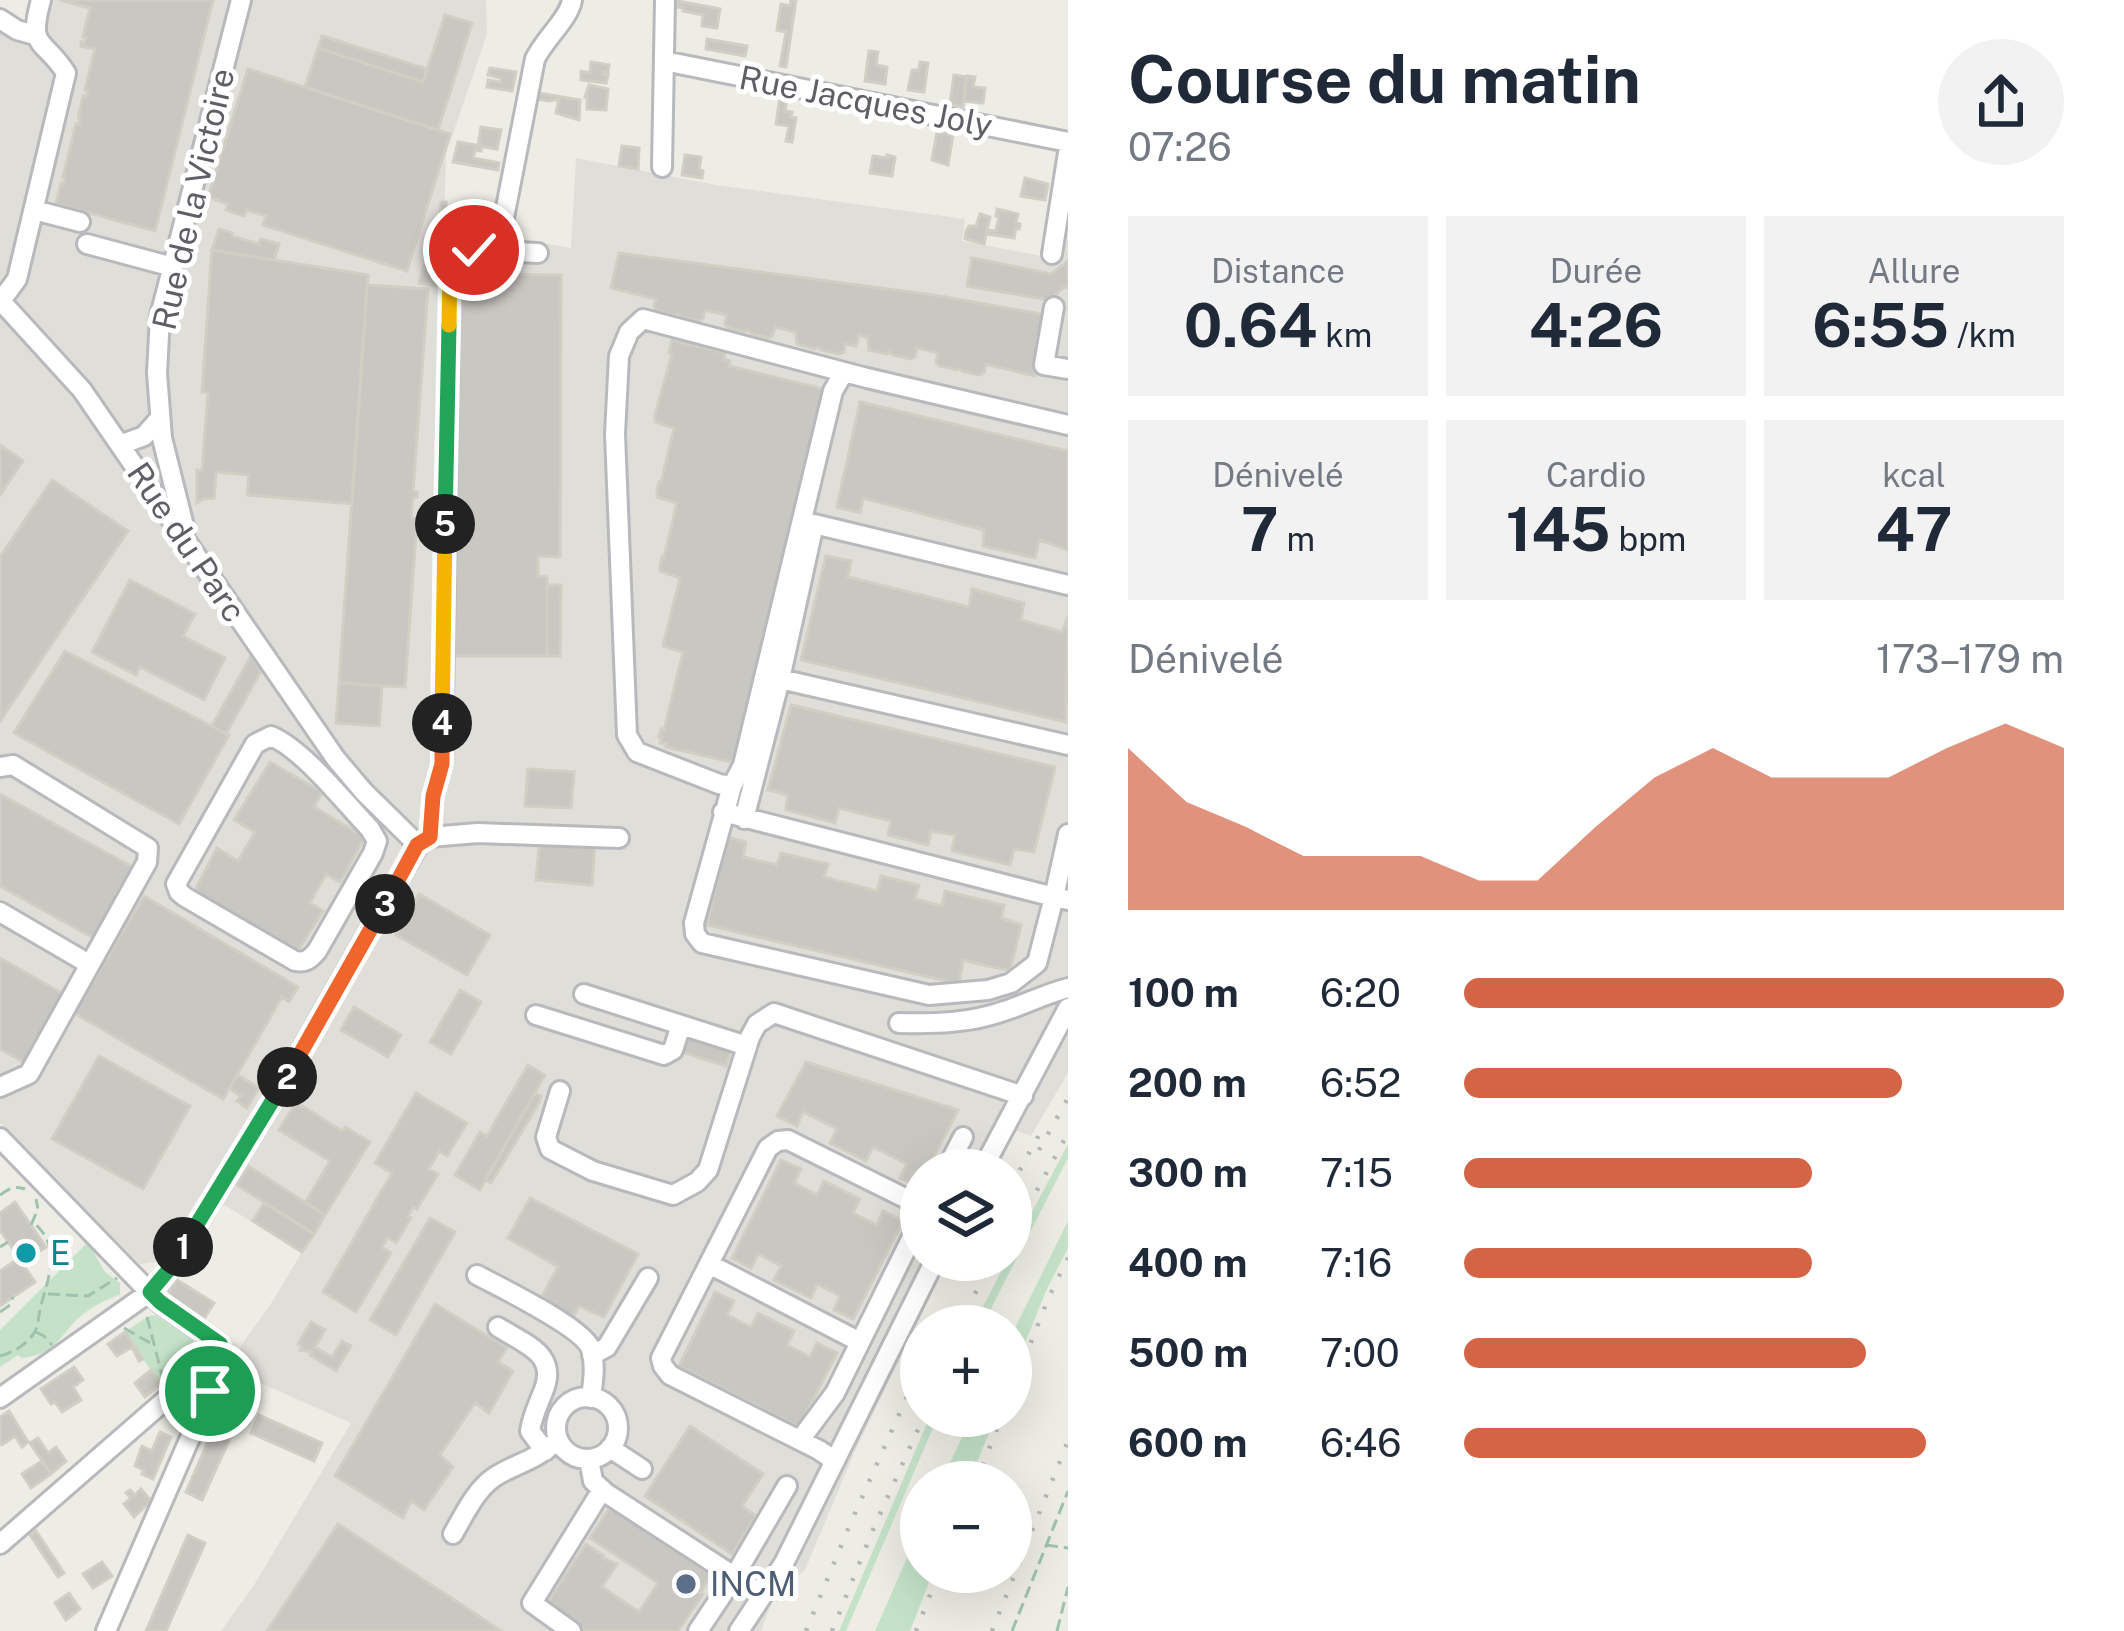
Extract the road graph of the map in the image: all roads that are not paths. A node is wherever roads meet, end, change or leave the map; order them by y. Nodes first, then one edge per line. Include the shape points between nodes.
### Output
1 (41, 0) edge
2 (241, 0) edge
3 (572, 0) edge
4 (665, 0) edge
5 (0, 19) edge
6 (35, 35) junction
7 (664, 61) junction
8 (1068, 142) edge
9 (1068, 153) edge
10 (662, 167) dead end
11 (34, 210) junction
12 (80, 222) dead end
13 (502, 228) dead end
14 (87, 244) dead end
15 (538, 253) dead end
16 (1052, 254) dead end
17 (173, 267) junction
18 (0, 300) edge
19 (1054, 307) dead end
20 (1068, 369) edge
21 (844, 372) junction
22 (842, 404) dead end
23 (160, 418) junction
24 (1068, 425) edge
25 (120, 445) junction
26 (814, 524) junction
27 (187, 540) junction
28 (1068, 585) edge
29 (780, 679) junction
30 (1068, 745) edge
31 (0, 767) edge
32 (732, 786) junction
33 (723, 812) junction
34 (744, 819) junction
35 (1068, 834) edge
36 (620, 838) dead end
37 (424, 841) junction
38 (1061, 898) edge
39 (346, 902) junction
40 (0, 912) edge
41 (376, 920) junction
42 (89, 964) junction
43 (1068, 988) edge
44 (584, 994) dead end
45 (1068, 1008) edge
46 (536, 1016) dead end
47 (899, 1023) dead end
48 (681, 1025) junction
49 (747, 1046) junction
50 (0, 1087) edge
51 (560, 1090) dead end
52 (1022, 1096) junction
53 (963, 1137) dead end
54 (0, 1138) edge
55 (957, 1149) edge
56 (993, 1149) edge
57 (900, 1196) edge
58 (900, 1261) edge
59 (709, 1264) junction
60 (477, 1275) dead end
61 (648, 1278) dead end
62 (925, 1281) edge
63 (144, 1285) junction
64 (498, 1328) dead end
65 (860, 1342) junction
66 (592, 1355) junction
67 (208, 1368) junction
68 (188, 1385) junction
69 (210, 1391) junction
70 (591, 1398) junction
71 (0, 1399) edge
72 (800, 1440) junction
73 (552, 1445) junction
74 (610, 1448) junction
75 (589, 1459) junction
76 (835, 1461) junction
77 (642, 1469) dead end
78 (787, 1486) dead end
79 (602, 1490) junction
80 (453, 1534) dead end
81 (0, 1544) edge
82 (734, 1576) junction
83 (763, 1594) junction
84 (106, 1631) edge
85 (571, 1631) edge
86 (698, 1631) edge
87 (739, 1631) edge

1 - 6 street
2 - 17 street, Rue de la Victoire
3 - 13 street via 535,59
4 - 7 street
5 - 6 street
6 - 11 street via 66,73
7 - 8 street, Rue Jacques Joly
7 - 10 street
9 - 16 street
11 - 12 street
11 - 18 street via 17,279
14 - 17 street
15 - 37 street via 474,250 450,265 442,764
17 - 23 street, Rue de la Victoire via 160,316
18 - 25 street, Rue du Parc
19 - 20 street via 1043,364
21 - 24 street
21 - 32 street
21 - 32 street via 643,319 619,356 626,735 637,752
22 - 26 street
23 - 25 street
23 - 27 street, Rue de la Victoire
25 - 27 street, Rue du Parc
26 - 28 street
26 - 29 street
27 - 37 street, Rue du Parc via 364,792
29 - 30 street
29 - 34 street
31 - 42 street via 13,765 148,848
32 - 33 street
33 - 34 street
33 - 38 street via 694,923 708,945 929,995 988,990 1037,963
34 - 38 street
35 - 38 street
36 - 37 street via 478,832
37 - 41 street
39 - 39 street via 302,962 179,892 178,878 263,738 283,741 375,835 376,848
39 - 41 street
40 - 42 street
41 - 63 street via 171,1267
42 - 50 street via 29,1074
43 - 47 street via 986,1016
44 - 48 street
45 - 52 street
46 - 48 street via 664,1055
48 - 49 street
49 - 51 street via 708,1170 673,1196 550,1149
49 - 52 street via 757,1024 774,1013
52 - 56 street
53 - 55 street
54 - 63 street via 39,1187
57 - 59 street via 778,1142
58 - 65 street
59 - 65 street
59 - 72 street via 663,1366
60 - 66 street via 574,1329
61 - 66 street via 608,1346
62 - 76 street
63 - 67 street via 220,1344
63 - 71 street via 111,1320
64 - 73 street via 542,1355 548,1368 530,1431
65 - 72 street
66 - 70 street
67 - 68 street via 192,1370
67 - 69 street
68 - 69 street via 200,1395
68 - 81 street
69 - 84 street
70 - 73 street via 564,1408
70 - 74 street via 615,1415
72 - 76 street
73 - 75 street
73 - 80 street via 496,1475
74 - 75 street
74 - 77 street
75 - 79 street
76 - 83 street
78 - 82 street
79 - 82 street
79 - 85 street via 532,1603
82 - 83 street
82 - 86 street
83 - 87 street

